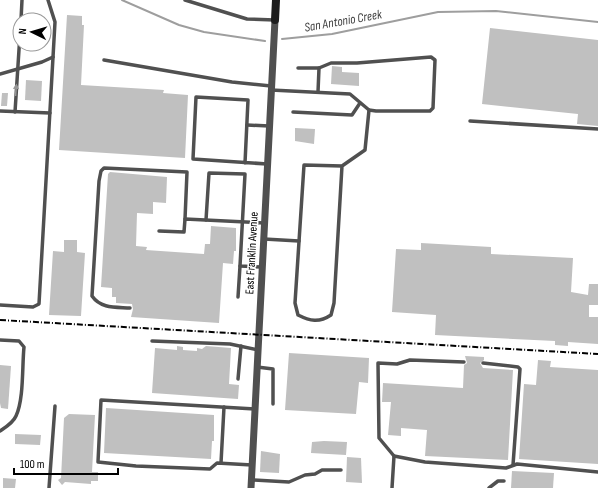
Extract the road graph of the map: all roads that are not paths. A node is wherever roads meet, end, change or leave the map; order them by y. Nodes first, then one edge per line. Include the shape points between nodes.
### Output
1 (22, 0) edge
2 (48, 0) edge
3 (185, 0) edge
4 (276, 0) edge
5 (21, 12) edge
6 (275, 20) junction
7 (19, 52) edge
8 (53, 57) junction
9 (104, 60) dead end
10 (298, 68) dead end
11 (319, 68) junction
12 (18, 69) junction
13 (0, 74) edge
14 (271, 88) junction
15 (318, 92) junction
16 (360, 103) junction
17 (369, 110) junction
18 (0, 111) edge
19 (15, 112) junction
20 (294, 112) dead end
21 (50, 114) junction
22 (470, 120) dead end
23 (246, 125) junction
24 (269, 126) junction
25 (598, 129) edge
26 (245, 163) junction
27 (267, 164) junction
28 (342, 166) junction
29 (185, 219) junction
30 (206, 220) junction
31 (242, 222) junction
32 (264, 223) junction
33 (159, 231) dead end
34 (263, 239) junction
35 (299, 241) junction
36 (240, 266) junction
37 (262, 267) junction
38 (238, 297) dead end
39 (0, 305) edge
40 (130, 308) dead end
41 (0, 340) edge
42 (152, 341) dead end
43 (241, 346) junction
44 (258, 350) junction
45 (464, 362) dead end
46 (483, 363) dead end
47 (257, 367) junction
48 (238, 379) dead end
49 (273, 404) dead end
50 (55, 406) dead end
51 (224, 407) junction
52 (255, 409) junction
53 (0, 431) edge
54 (394, 456) junction
55 (221, 463) junction
56 (252, 465) junction
57 (513, 466) junction
58 (341, 470) dead end
59 (598, 472) edge
60 (252, 480) junction
61 (504, 481) dead end
62 (49, 488) edge
63 (251, 488) edge
64 (392, 488) edge
65 (489, 488) edge

1 - 5 lane
2 - 8 lane via 55,22
3 - 6 lane via 246,19
4 - 6 street
6 - 14 street, East Franklin Avenue
7 - 12 lane
8 - 12 lane
8 - 21 lane
9 - 14 lane
10 - 11 lane
11 - 15 lane
11 - 17 lane via 331,63 431,57 435,60 433,108 430,111
12 - 13 lane
19 -> 12 lane
14 - 15 lane
14 - 24 street, East Franklin Avenue
15 - 16 lane via 350,94
16 - 17 lane
16 - 20 lane via 352,115
17 - 28 lane via 365,150
18 - 19 lane
19 - 21 lane
21 - 39 lane via 39,304 33,307
22 - 25 lane
23 - 24 lane
23 - 26 lane
23 - 26 lane via 248,100 196,97 193,159
24 - 27 street, East Franklin Avenue
26 - 27 lane
27 - 32 street, East Franklin Avenue
28 - 35 lane via 304,165
28 - 35 lane via 334,303 330,315 323,320 308,320 298,315 295,303
29 - 30 lane
29 - 33 lane via 184,232
29 - 40 lane via 187,172 104,168 101,171 92,296 104,306
30 - 31 lane
30 - 31 lane via 209,173 245,174
31 - 32 lane
31 - 36 lane
32 - 34 street, East Franklin Avenue
34 - 35 lane
34 - 37 street, East Franklin Avenue
36 - 37 lane
36 - 38 lane
37 - 44 street, East Franklin Avenue
41 - 53 lane via 19,341 24,347 16,416
42 - 43 lane
43 - 44 lane
43 - 48 lane
44 - 47 street, East Franklin Avenue
45 - 54 lane via 378,362 379,438
46 - 57 lane via 520,369
47 - 49 lane via 273,369
47 - 52 street, East Franklin Avenue
50 - 62 lane
51 - 52 lane
51 - 55 lane
51 - 55 lane via 101,400 98,462 210,469
52 - 56 street, East Franklin Avenue
54 - 57 lane via 425,462 506,468
54 - 64 lane
55 - 56 lane
56 - 60 street, East Franklin Avenue
57 - 59 lane via 517,464
58 - 60 lane via 322,470 289,482
60 - 63 street, East Franklin Avenue
61 - 65 lane via 498,481

